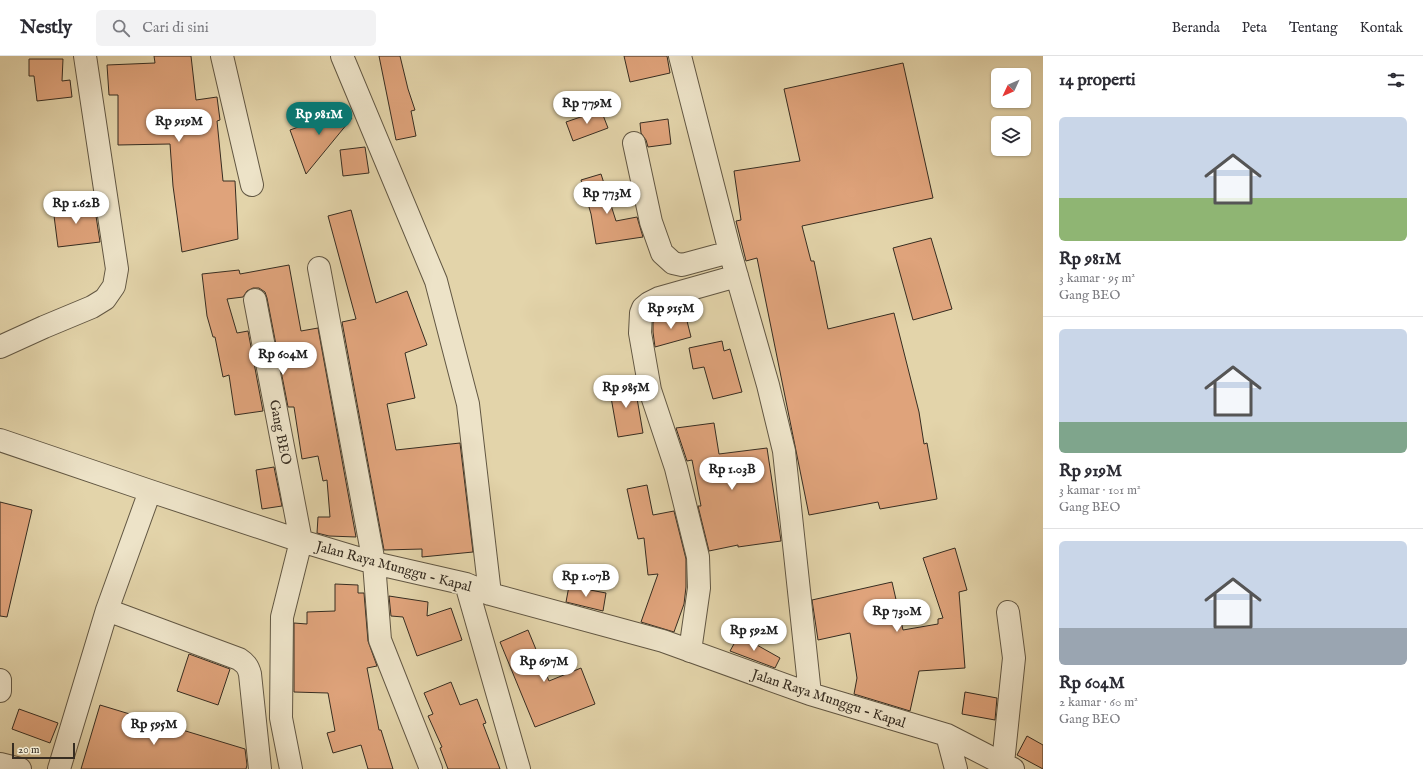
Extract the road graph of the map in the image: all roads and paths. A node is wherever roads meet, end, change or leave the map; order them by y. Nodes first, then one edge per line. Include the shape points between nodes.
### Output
1 (85, 56) edge
2 (222, 56) edge
3 (342, 56) edge
4 (680, 56) edge
5 (634, 143) dead end
6 (252, 185) dead end
7 (730, 252) junction
8 (319, 268) dead end
9 (737, 276) junction
10 (255, 300) dead end
11 (0, 347) edge
12 (0, 440) edge
13 (150, 491) junction
14 (301, 541) junction
15 (374, 563) junction
16 (466, 584) junction
17 (490, 594) junction
18 (107, 610) junction
19 (1008, 612) dead end
20 (690, 651) junction
21 (0, 680) edge
22 (0, 691) edge
23 (810, 694) junction
24 (947, 735) junction
25 (0, 764) edge
26 (1008, 766) edge
27 (20, 769) edge
28 (59, 769) edge
29 (260, 769) edge
30 (291, 769) edge
31 (431, 769) edge
32 (518, 769) edge
33 (956, 769) edge

1 - 11 street via 117,269 114,286 105,299 92,307
2 - 6 street
3 - 17 street via 436,281 468,404
4 - 7 street
5 - 7 street via 651,222 662,253 673,263 682,264
7 - 9 street
8 - 15 street
9 - 20 street via 649,302 641,313 640,333 650,390 676,468 698,557 699,588
9 - 23 street via 784,451
10 - 14 street, Gang BEO
12 - 13 street, Jalan Raya Munggu - Kapal
13 - 14 street, Jalan Raya Munggu - Kapal
13 - 18 street
14 - 15 street, Jalan Raya Munggu - Kapal
14 - 30 street via 282,617 281,718
15 - 16 street, Jalan Raya Munggu - Kapal
15 - 31 street via 380,640
16 - 17 street, Jalan Raya Munggu - Kapal
16 - 32 street
17 - 20 street, Jalan Raya Munggu - Kapal via 663,641
18 - 28 street
18 - 29 street via 245,662 250,674
19 - 26 street via 1014,658
20 - 23 street, Jalan Raya Munggu - Kapal
21 - 22 street
23 - 24 street, Jalan Raya Munggu - Kapal
24 - 26 street, Jalan Raya Munggu - Kapal
24 - 33 street
25 - 27 street

